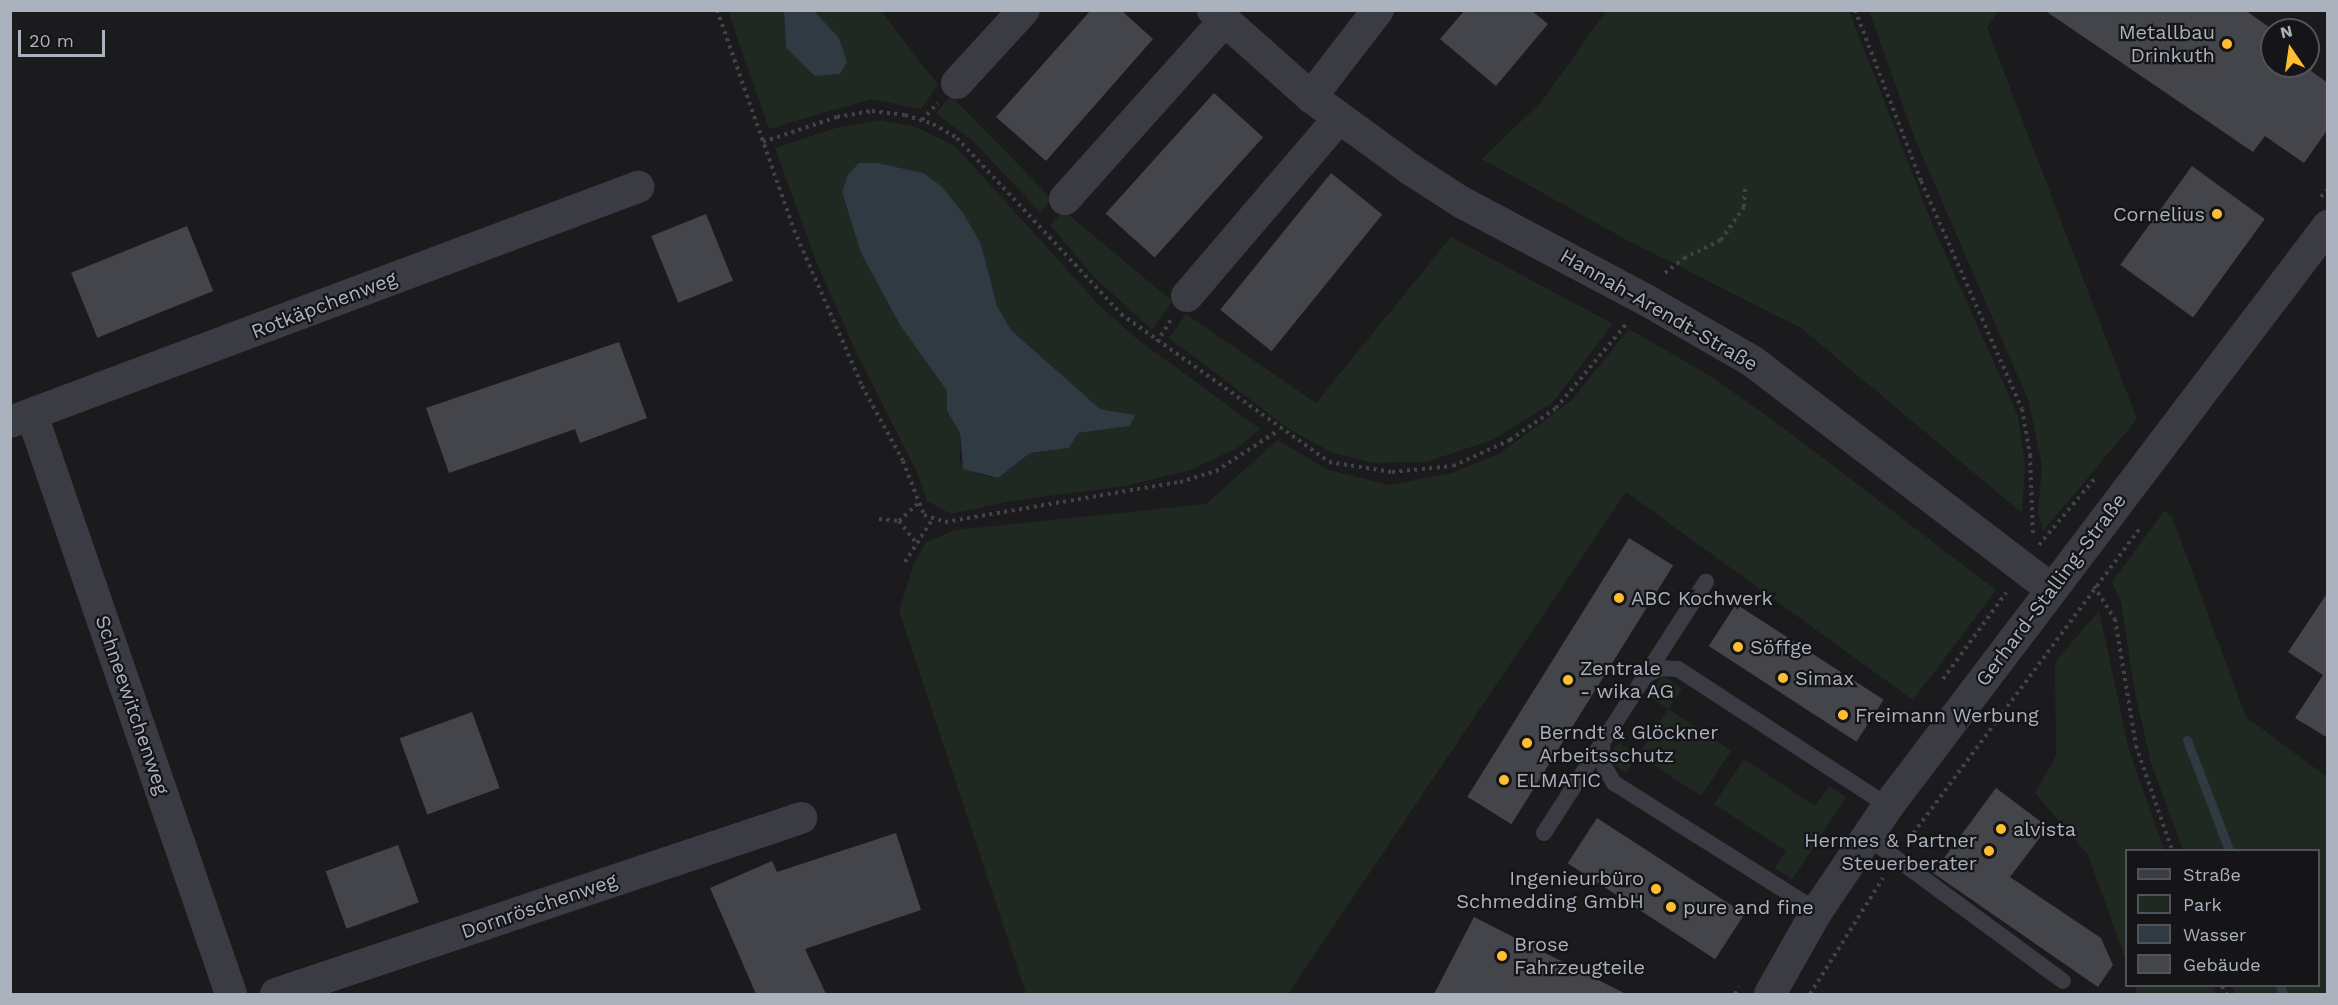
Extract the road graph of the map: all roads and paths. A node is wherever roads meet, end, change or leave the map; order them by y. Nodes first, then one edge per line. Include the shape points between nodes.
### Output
1 (717, 10) edge
2 (1024, 10) edge
3 (1378, 10) edge
4 (1855, 10) edge
5 (1218, 16) edge
6 (957, 83) dead end
7 (1311, 97) junction
8 (1340, 118) junction
9 (763, 142) junction
10 (1745, 185) dead end
11 (638, 187) dead end
12 (1065, 199) dead end
13 (2328, 226) edge
14 (1665, 273) dead end
15 (1187, 296) dead end
16 (1646, 300) junction
17 (22, 419) edge
18 (1279, 430) junction
19 (917, 504) junction
20 (879, 519) dead end
21 (932, 520) junction
22 (898, 521) junction
23 (917, 544) junction
24 (905, 562) dead end
25 (2060, 577) junction
26 (1706, 582) dead end
27 (1646, 676) junction
28 (1602, 744) junction
29 (1888, 806) junction
30 (801, 818) dead end
31 (1544, 833) dead end
32 (1867, 837) junction
33 (2172, 849) edge
34 (1896, 858) junction
35 (1817, 911) junction
36 (2063, 981) dead end
37 (231, 994) edge
38 (276, 994) edge
39 (1770, 994) edge
40 (1810, 994) edge

1 - 9 path
2 - 6 street
3 - 7 street
4 - 25 path via 1921,181 2022,410 2030,455 2030,533
5 - 7 street, Hannah-Arendt-Straße
5 - 12 street, Hannah-Arendt-Straße
7 - 8 street, Hannah-Arendt-Straße
8 - 15 street
8 - 16 street, Hannah-Arendt-Straße via 1461,202
9 - 18 path via 837,117 872,111 933,124 957,138 1000,180 1077,270 1121,314
9 - 19 path via 813,277 862,386 903,461
10 - 14 path via 1744,207 1721,240 1684,258
11 - 17 street, Rotkäpchenweg
13 - 25 street, Gerhard-Stalling-Straße
16 - 18 path via 1556,408 1510,440 1453,466 1392,472 1329,462
16 - 25 street, Hannah-Arendt-Straße via 1781,382
17 - 37 street, Schneewitchenweg
18 - 21 path via 1216,471 1180,482 945,522
19 - 21 path
19 - 22 path
20 - 22 path
21 - 23 path
22 - 23 path
23 - 24 path
25 - 29 street, Gerhard-Stalling-Straße
26 - 27 lane
27 - 28 lane
27 - 29 lane via 1659,668 1678,669
28 - 31 lane
28 - 35 lane via 1604,766 1614,783
29 - 32 street, Gerhard-Stalling-Straße
30 - 38 street, Dornröschenweg
32 - 34 lane
32 - 35 street, Gerhard-Stalling-Straße
33 - 34 path via 2136,746 2115,619 2096,588
34 - 36 lane
34 - 40 path
35 - 39 street, Gerhard-Stalling-Straße

